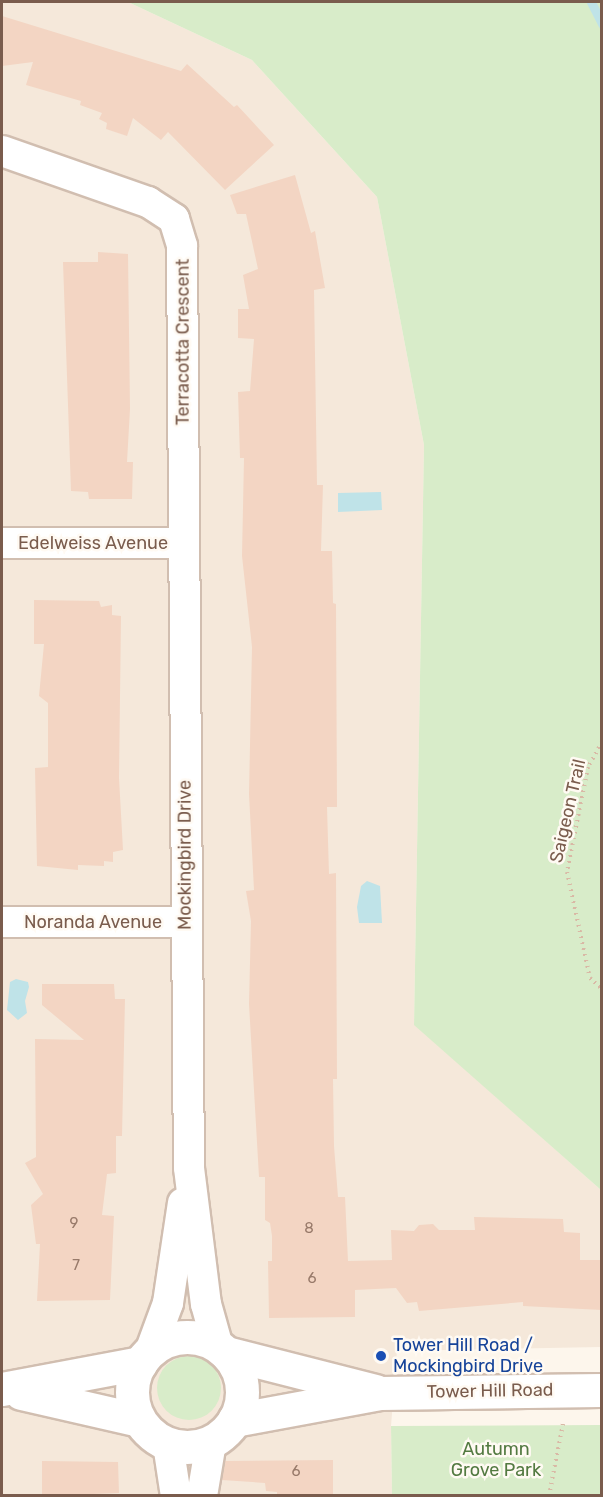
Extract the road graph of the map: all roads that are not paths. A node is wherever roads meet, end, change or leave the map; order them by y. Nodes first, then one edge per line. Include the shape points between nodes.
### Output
1 (2, 151) edge
2 (2, 543) edge
3 (184, 543) junction
4 (2, 922) edge
5 (185, 922) junction
6 (189, 1168) junction
7 (222, 1350) junction
8 (146, 1357) junction
9 (2, 1390) edge
10 (602, 1390) edge
11 (379, 1393) junction
12 (139, 1420) junction
13 (223, 1431) junction
14 (168, 1444) junction
15 (176, 1496) edge
16 (202, 1496) edge

1 - 3 street, Terracotta Crescent via 148,202 174,219 182,246
2 - 3 street, Edelweiss Avenue
3 - 5 street, Mockingbird Drive
4 - 5 street, Noranda Avenue
5 - 6 street, Mockingbird Drive
6 - 7 street, Mockingbird Drive via 206,1304
6 - 8 street, Mockingbird Drive via 168,1303
7 - 8 street via 202,1339 183,1338 166,1342
7 - 11 street, Tower Hill Road
7 - 13 street via 242,1385 241,1404
8 - 9 street
8 - 12 street via 132,1385
9 - 12 street
10 - 11 street, Tower Hill Road
11 - 13 street, Tower Hill Road
12 - 14 street
13 - 14 street via 197,1446
13 - 16 street
14 - 15 street

